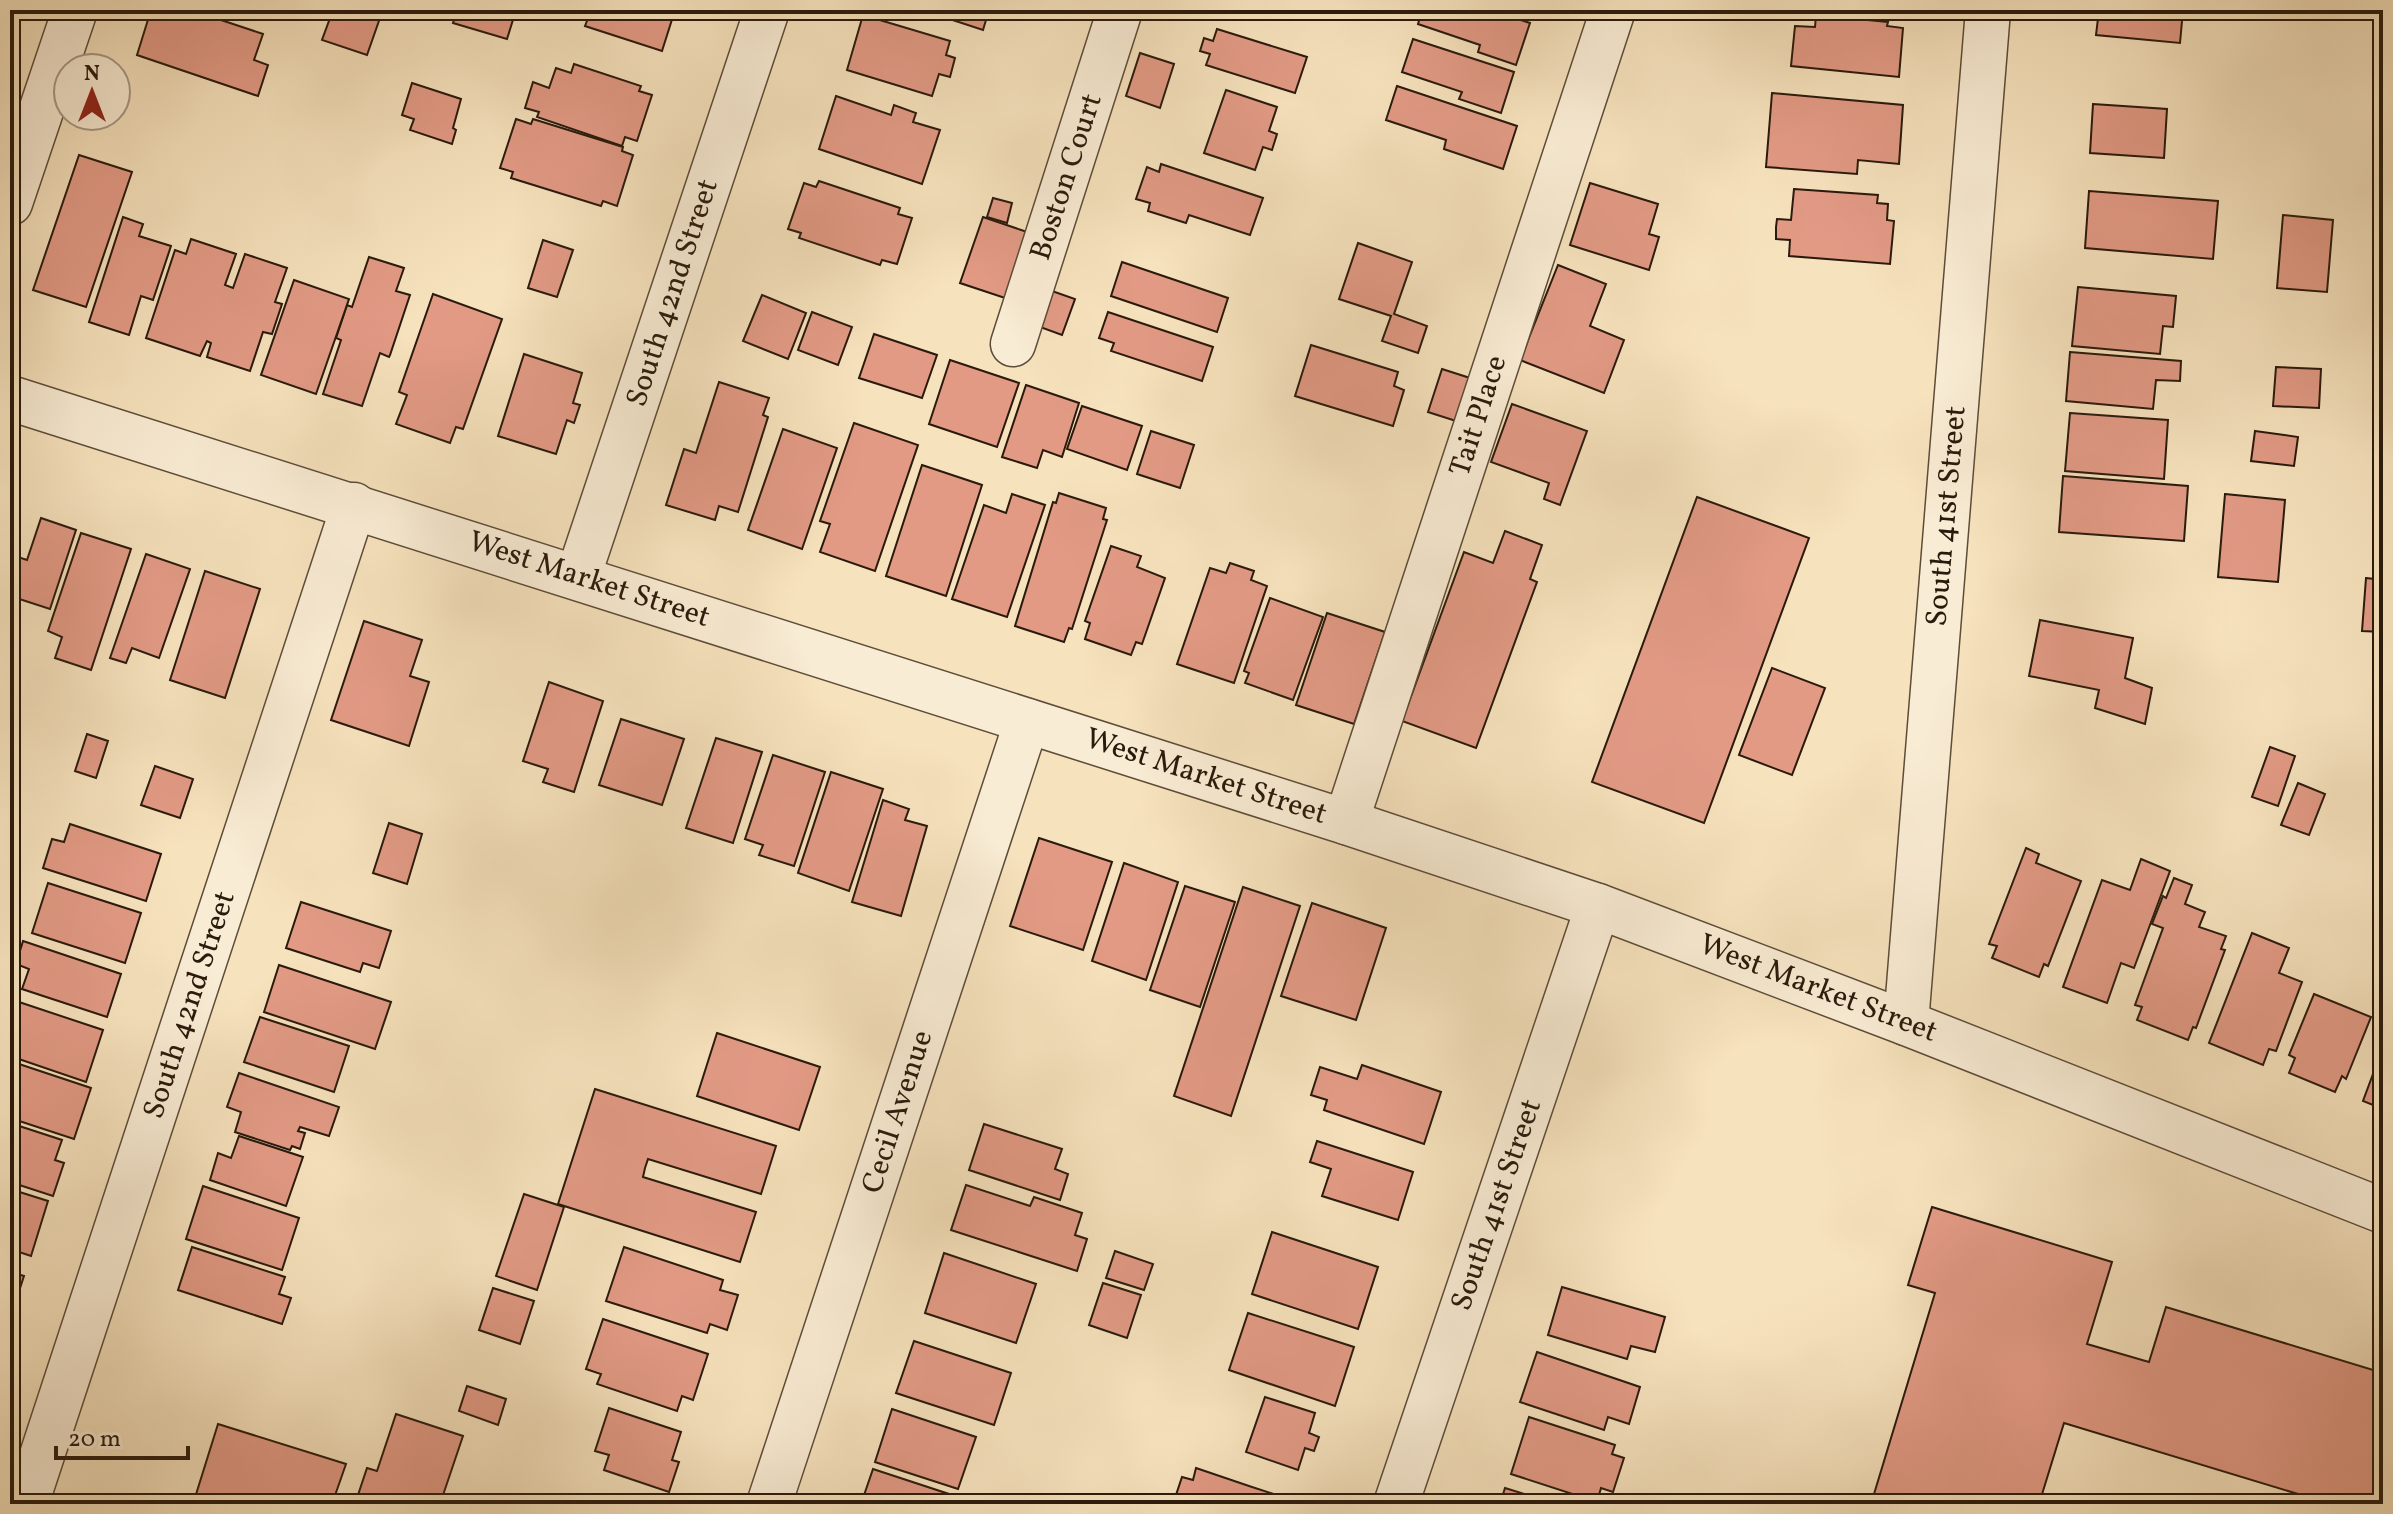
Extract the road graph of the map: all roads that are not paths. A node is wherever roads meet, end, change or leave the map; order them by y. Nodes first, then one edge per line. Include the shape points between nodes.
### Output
1 (75, 10) edge
2 (767, 10) edge
3 (1120, 10) edge
4 (1613, 10) edge
5 (1988, 10) edge
6 (10, 203) edge
7 (1013, 344) dead end
8 (10, 398) edge
9 (354, 505) junction
10 (578, 577) junction
11 (1027, 721) junction
12 (1346, 822) junction
13 (1598, 906) junction
14 (1906, 1023) junction
15 (2383, 1211) edge
16 (26, 1504) edge
17 (769, 1504) edge
18 (1396, 1504) edge

1 - 6 street
2 - 10 street, South 42nd Street
3 - 7 street, Boston Court
4 - 12 street, Tait Place
5 - 14 street, South 41st Street
8 - 9 street, West Market Street
9 - 10 street, West Market Street
9 - 16 street, South 42nd Street
10 - 11 street, West Market Street
11 - 12 street, West Market Street
11 - 17 street, Cecil Avenue
12 - 13 street, West Market Street
13 - 14 street, West Market Street
13 - 18 street, South 41st Street
14 - 15 street, West Market Street

